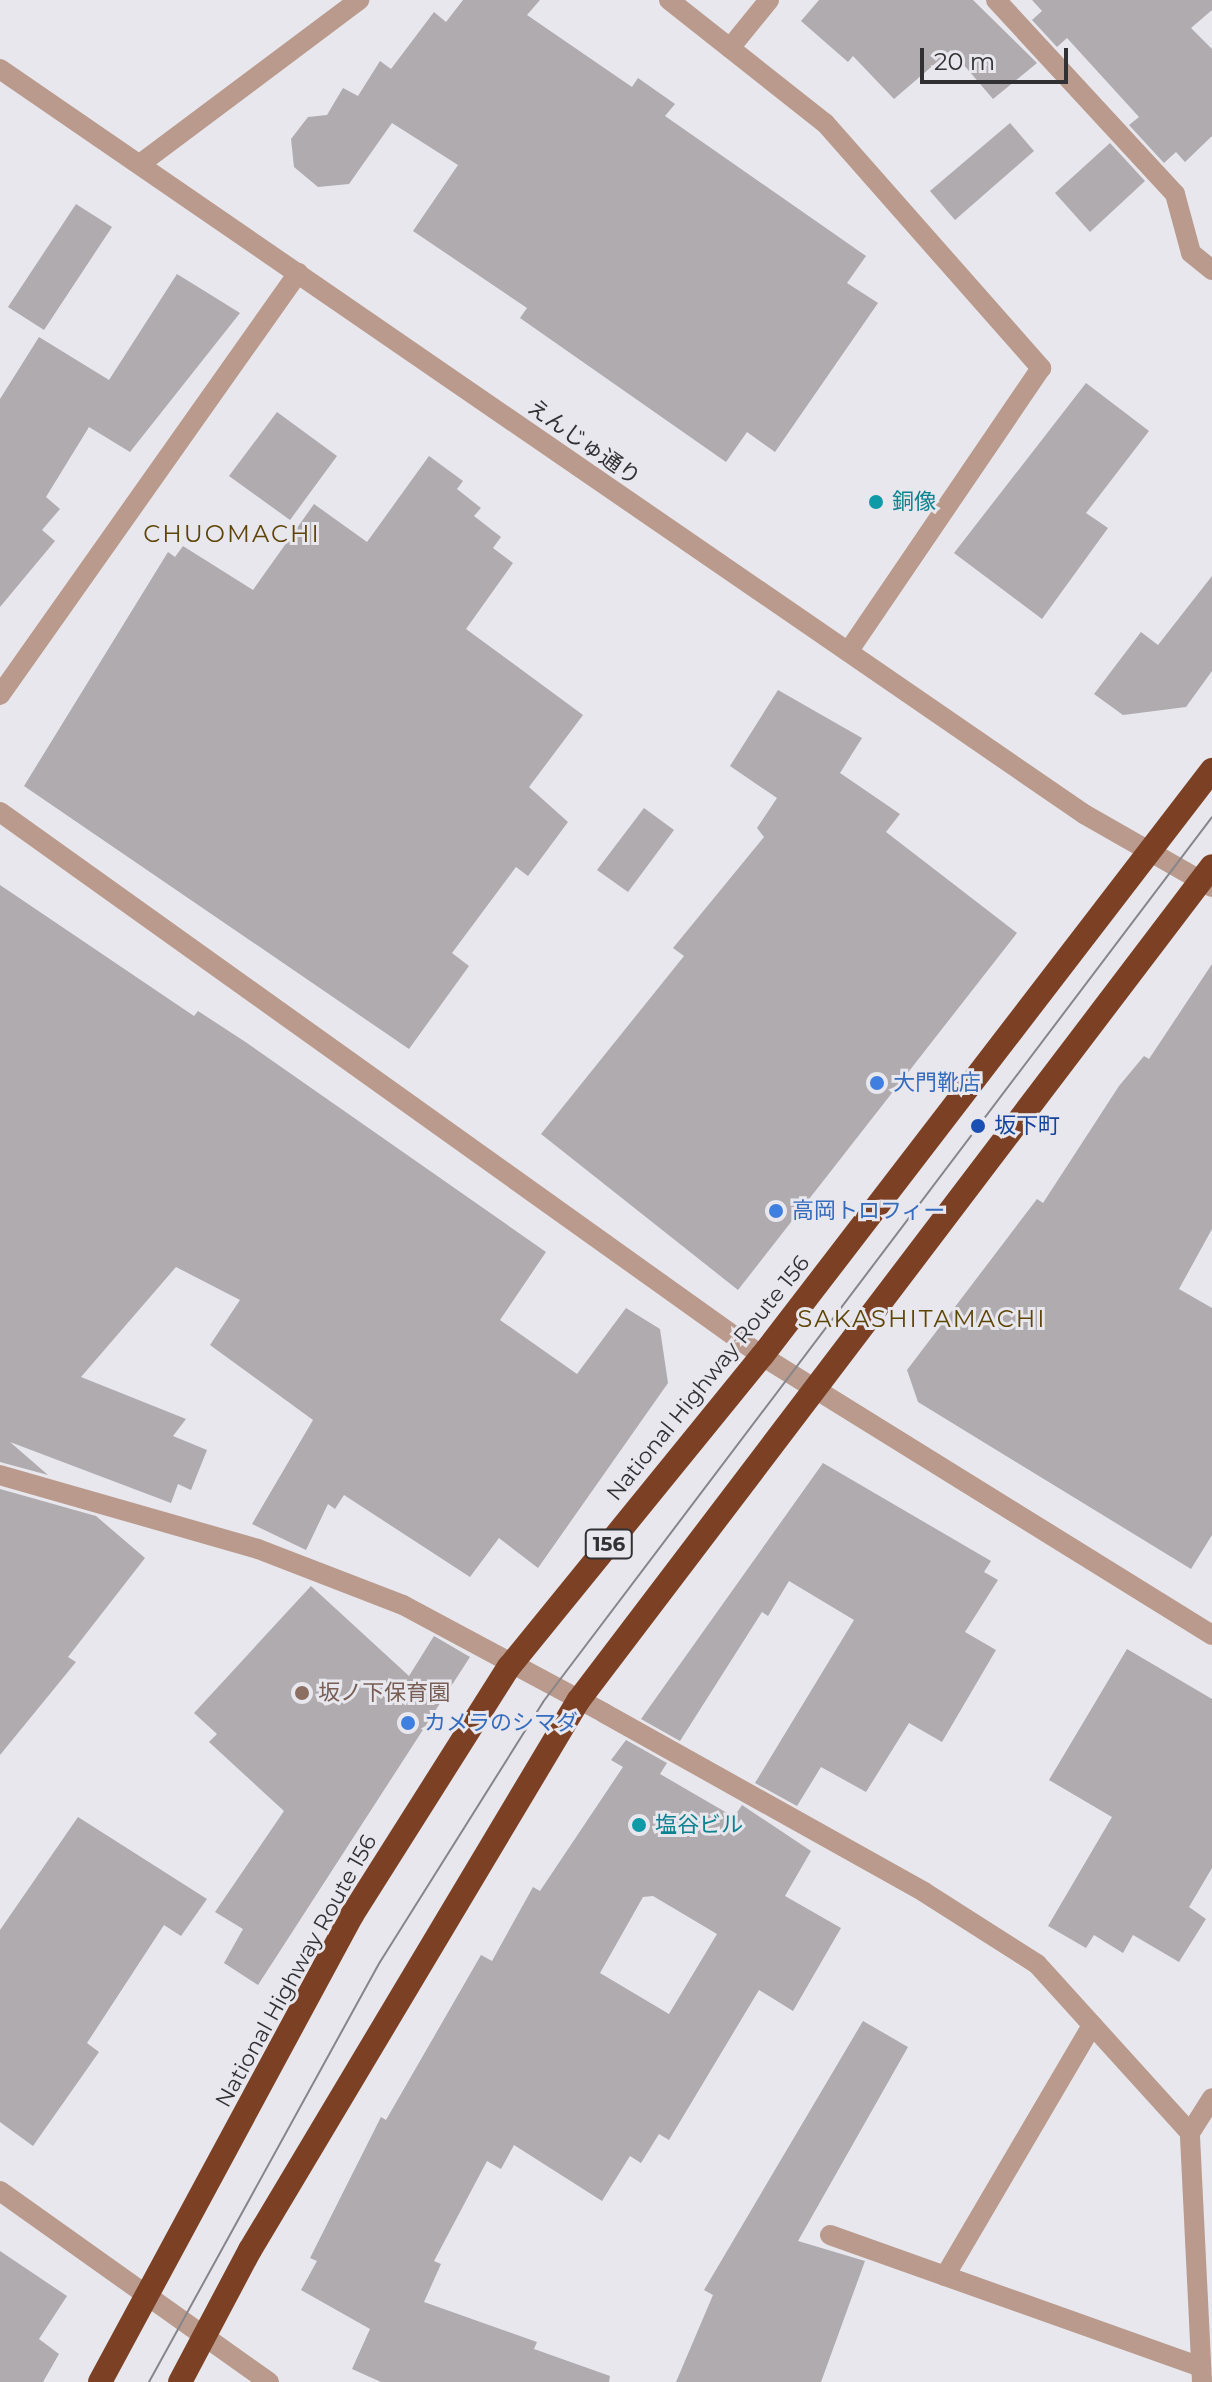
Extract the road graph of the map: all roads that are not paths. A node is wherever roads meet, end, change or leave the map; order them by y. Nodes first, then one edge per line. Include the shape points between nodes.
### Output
1 (359, 0) edge
2 (669, 0) edge
3 (769, 0) edge
4 (996, 0) edge
5 (730, 48) junction
6 (0, 69) edge
7 (140, 164) junction
8 (1212, 270) edge
9 (298, 273) junction
10 (848, 652) junction
11 (0, 695) edge
12 (1212, 770) edge
13 (0, 812) edge
14 (1144, 850) junction
15 (1208, 877) edge
16 (762, 1356) junction
17 (815, 1392) junction
18 (0, 1475) edge
19 (1212, 1635) edge
20 (509, 1667) junction
21 (578, 1701) junction
22 (1092, 2025) junction
23 (1212, 2098) edge
24 (1190, 2133) junction
25 (0, 2191) edge
26 (830, 2235) dead end
27 (945, 2276) junction
28 (145, 2296) junction
29 (203, 2335) junction
30 (1201, 2374) edge
31 (100, 2382) edge
32 (180, 2382) edge
33 (269, 2382) edge

1 - 7 street
2 - 5 street
3 - 5 street
4 - 8 street via 1175,194 1191,253
5 - 10 street via 825,123 1041,368
6 - 7 street, えんじゅ通り
7 - 9 street, えんじゅ通り
9 - 10 street, えんじゅ通り
9 - 11 street
10 - 14 street, えんじゅ通り
12 - 14 highway, National Highway Route 156 / 156
13 - 16 street
14 - 15 street, えんじゅ通り
14 - 16 highway, National Highway Route 156 / 156
15 - 17 highway
16 - 17 street
16 - 20 highway, National Highway Route 156 / 156
17 - 19 street
17 - 21 highway
18 - 20 street via 258,1549 403,1605
20 - 21 street
20 - 28 highway, National Highway Route 156 / 156 via 352,1915
21 - 22 street via 924,1892 1037,1964
21 - 29 highway
22 - 24 street
22 - 27 street
23 - 24 street
24 - 30 street via 1203,2290
25 - 28 street
26 - 27 street
27 - 30 street
28 - 29 street
28 - 31 highway, National Highway Route 156 / 156
29 - 32 highway
29 - 33 street

